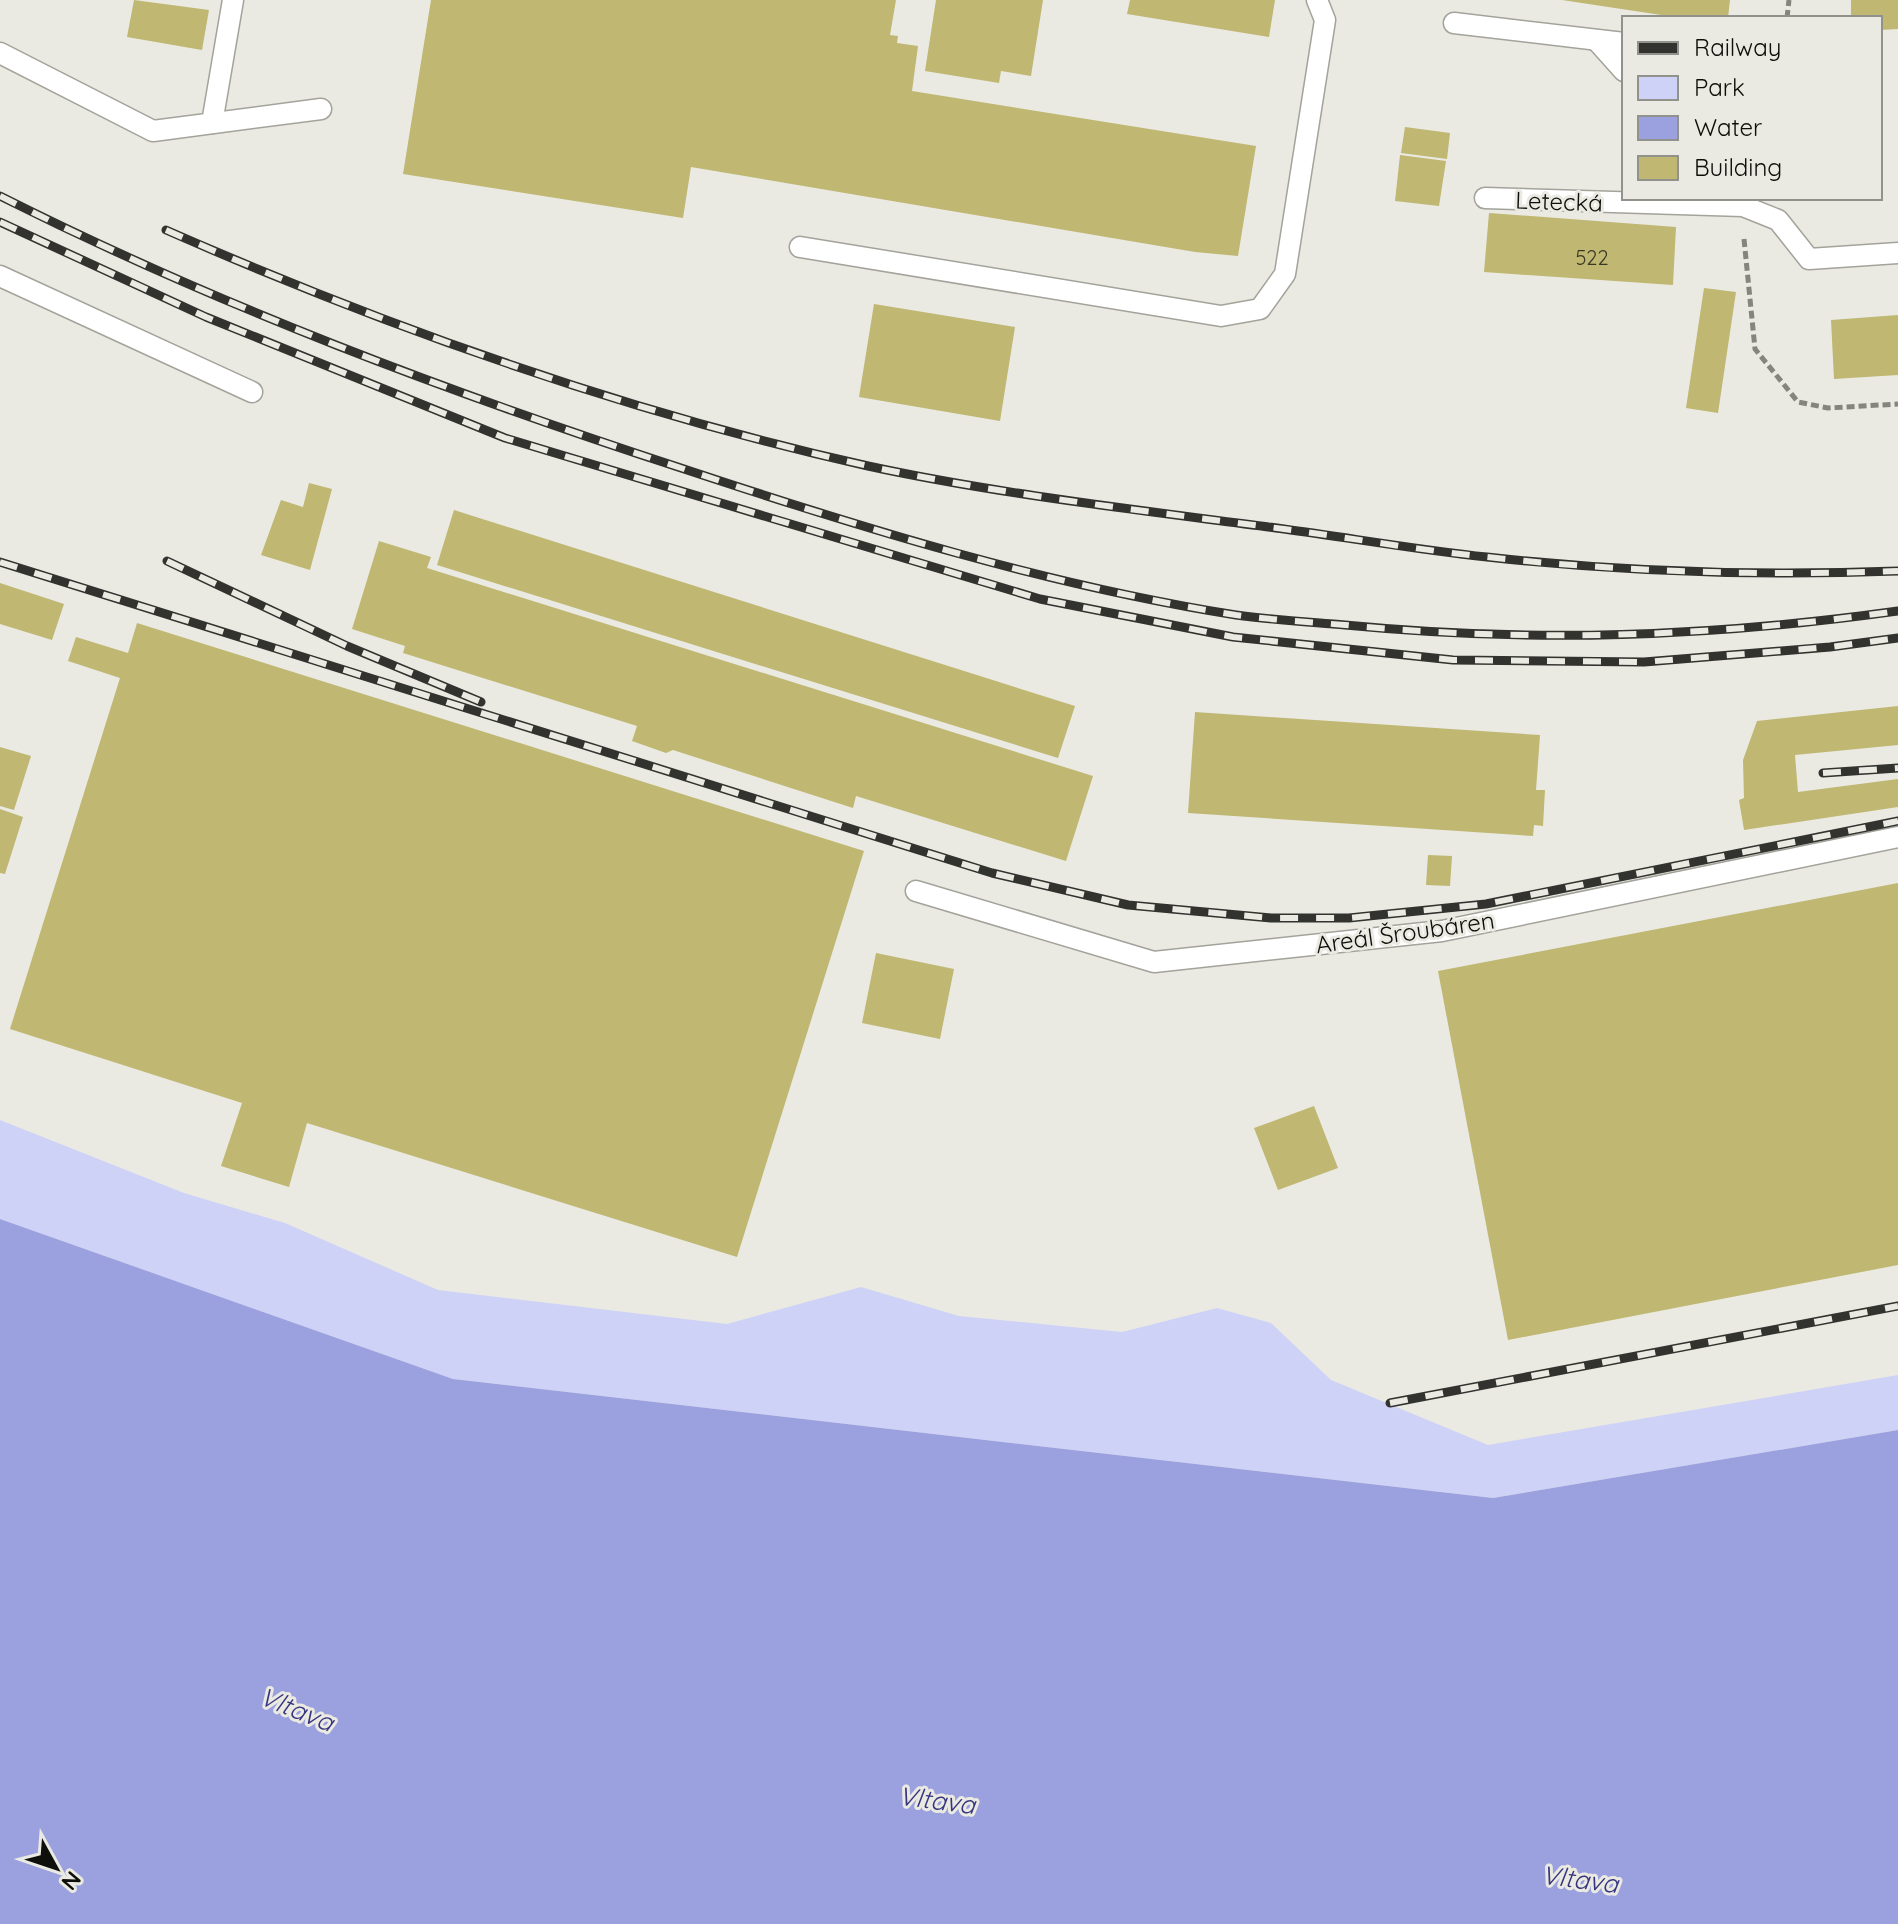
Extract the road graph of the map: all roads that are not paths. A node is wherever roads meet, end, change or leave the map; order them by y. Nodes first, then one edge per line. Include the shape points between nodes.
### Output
1 (233, 0) edge
2 (1317, 0) edge
3 (1454, 23) dead end
4 (1598, 42) junction
5 (1622, 43) edge
6 (0, 53) edge
7 (1622, 69) edge
8 (321, 109) dead end
9 (212, 123) junction
10 (1485, 198) dead end
11 (1740, 202) edge
12 (800, 247) dead end
13 (1898, 253) edge
14 (0, 276) edge
15 (252, 392) dead end
16 (1898, 837) edge
17 (916, 891) dead end

1 - 9 lane
2 - 12 lane via 1325,20 1285,274 1260,309 1221,316
3 - 4 lane
4 - 5 lane
4 - 7 lane
6 - 9 lane via 153,131
8 - 9 lane
10 - 11 lane, Letecká
11 - 13 lane, Letecká via 1778,220 1809,259
14 - 15 lane
16 - 17 lane, Areál Šroubáren via 1442,931 1154,962

